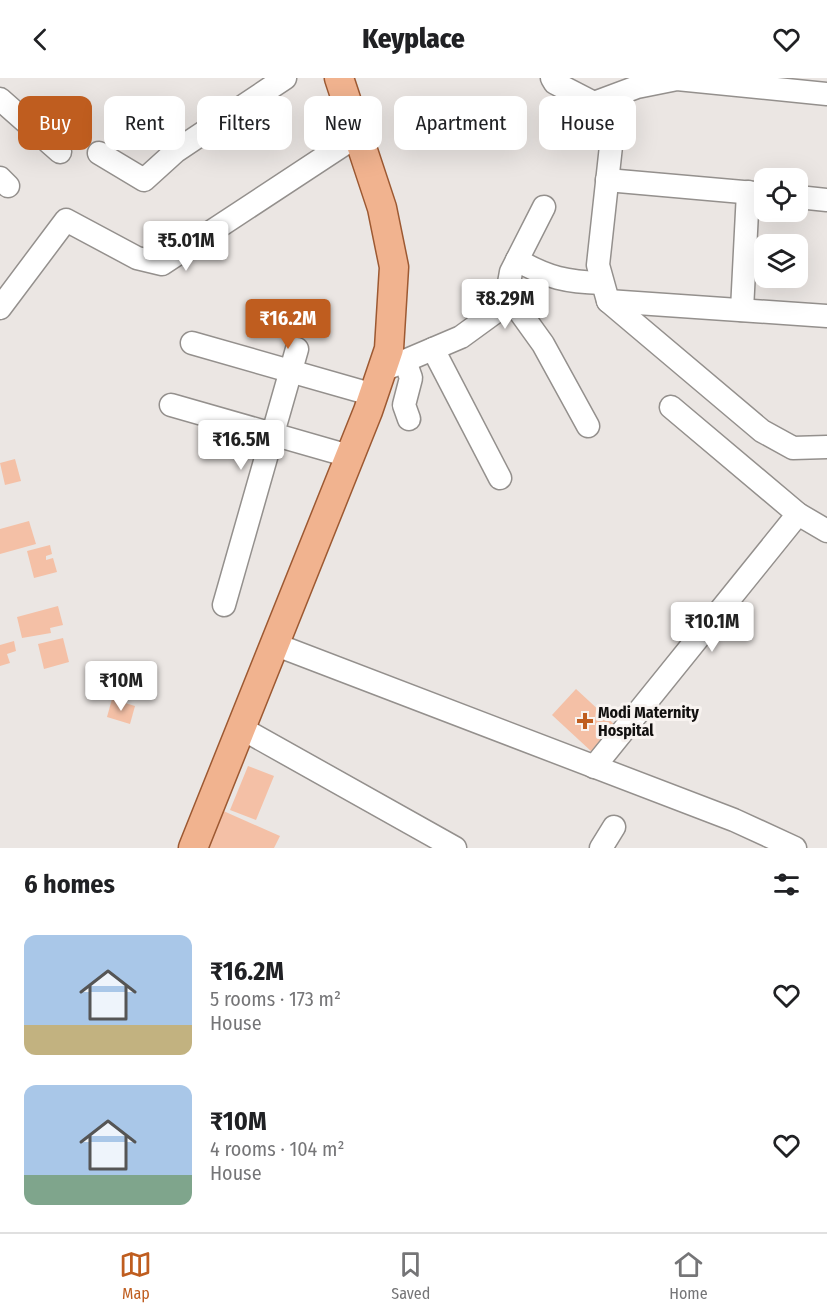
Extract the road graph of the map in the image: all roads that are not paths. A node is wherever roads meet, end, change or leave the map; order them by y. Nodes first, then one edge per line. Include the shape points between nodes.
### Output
1 (285, 78) edge
2 (339, 78) edge
3 (552, 78) edge
4 (827, 94) edge
5 (345, 96) edge
6 (579, 96) edge
7 (614, 96) edge
8 (0, 99) edge
9 (335, 150) edge
10 (363, 150) edge
11 (611, 150) edge
12 (60, 152) dead end
13 (99, 153) dead end
14 (607, 180) junction
15 (754, 193) edge
16 (808, 198) edge
17 (827, 200) edge
18 (544, 207) dead end
19 (754, 210) edge
20 (517, 260) junction
21 (605, 292) junction
22 (507, 294) junction
23 (0, 308) edge
24 (742, 310) junction
25 (827, 316) edge
26 (192, 343) dead end
27 (297, 349) dead end
28 (433, 349) junction
29 (290, 371) junction
30 (387, 376) junction
31 (171, 405) dead end
32 (671, 407) dead end
33 (409, 419) dead end
34 (588, 426) dead end
35 (273, 434) junction
36 (827, 447) edge
37 (349, 456) junction
38 (500, 478) dead end
39 (798, 514) junction
40 (827, 531) edge
41 (224, 605) dead end
42 (274, 644) junction
43 (241, 728) junction
44 (594, 767) junction
45 (614, 827) dead end
46 (193, 848) edge
47 (455, 848) edge
48 (601, 848) edge
49 (795, 848) edge

1 - 13 street via 176,151 144,180
2 - 5 main road
3 - 6 street
4 - 7 street via 677,79
8 - 12 street
9 - 23 street via 162,264 136,258 66,220
10 - 30 main road via 382,208 394,267
11 - 14 street
14 - 15 street
14 - 21 street via 597,265
16 - 17 street
18 - 20 street
19 - 24 street
20 - 21 street via 542,275
20 - 22 street
21 - 24 street
21 - 36 street via 762,431 793,448
22 - 28 street via 505,306 461,337
22 - 34 street via 543,344
24 - 25 street
26 - 29 street
27 - 29 street
28 - 30 street
28 - 38 street
29 - 30 street
29 - 35 street
30 - 33 street via 411,378 404,405
30 - 37 main road
31 - 35 street
32 - 39 street
35 - 37 street
35 - 41 street
37 - 42 main road
39 - 40 street
39 - 44 street
42 - 43 main road
42 - 44 street
43 - 46 main road
43 - 47 street
44 - 49 street via 734,820
45 - 48 street

